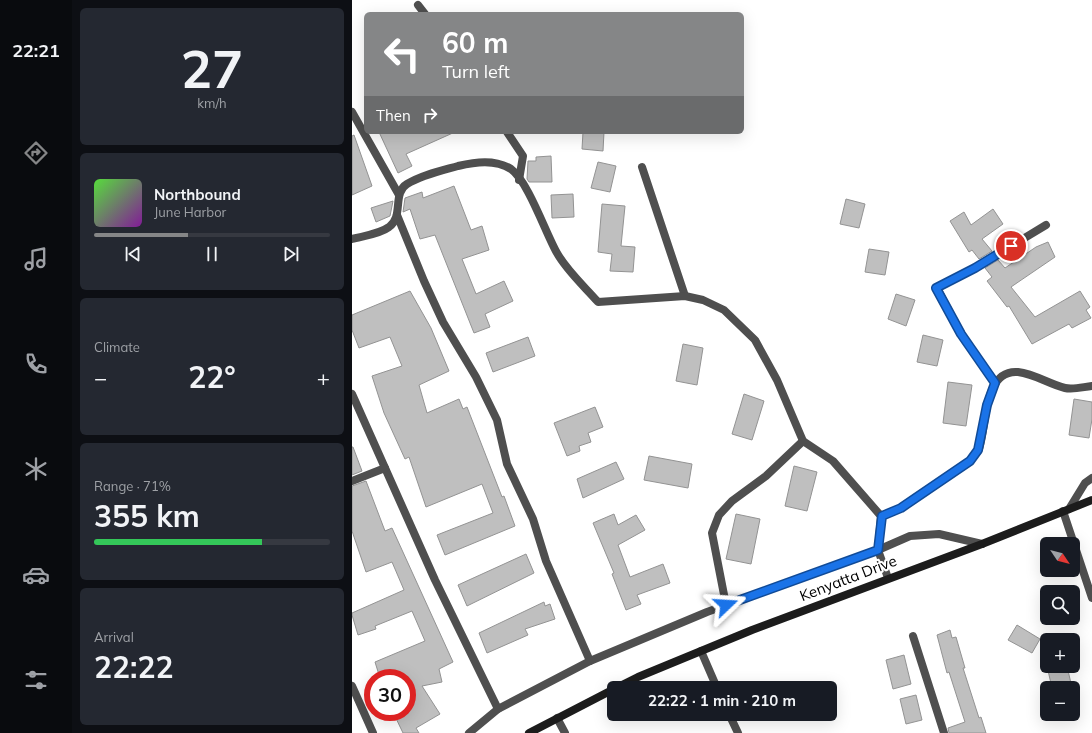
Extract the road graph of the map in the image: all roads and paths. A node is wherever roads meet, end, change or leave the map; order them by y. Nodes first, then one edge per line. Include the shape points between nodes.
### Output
1 (418, 5) dead end
2 (423, 12) edge
3 (352, 112) edge
4 (364, 133) edge
5 (364, 134) edge
6 (508, 134) edge
7 (642, 167) dead end
8 (519, 180) junction
9 (399, 195) junction
10 (397, 215) junction
11 (1046, 225) dead end
12 (352, 239) edge
13 (685, 296) junction
14 (995, 383) junction
15 (1092, 386) edge
16 (352, 394) edge
17 (803, 441) junction
18 (385, 468) junction
19 (1092, 478) edge
20 (352, 481) edge
21 (1092, 500) edge
22 (1066, 510) junction
23 (882, 516) junction
24 (982, 544) junction
25 (878, 550) junction
26 (888, 578) junction
27 (1092, 598) edge
28 (726, 605) junction
29 (913, 636) dead end
30 (701, 651) junction
31 (590, 661) junction
32 (630, 681) edge
33 (715, 681) edge
34 (352, 686) edge
35 (607, 692) edge
36 (498, 709) junction
37 (557, 718) junction
38 (732, 721) edge
39 (373, 733) edge
40 (469, 733) edge
41 (529, 733) edge
42 (565, 733) edge
43 (738, 733) edge
44 (944, 733) edge

1 - 2 street
3 - 4 street
5 - 9 street
6 - 8 street via 522,156
7 - 13 street
8 - 9 street via 512,170 500,164 478,163 449,168 417,178 404,186
8 - 13 street via 528,192 558,254 598,302
9 - 10 street
10 - 12 street via 388,228
10 - 31 street via 443,322 476,377 497,420 507,464 533,519 546,561
11 - 14 street via 975,268 936,288 961,334
13 - 17 street via 703,300 724,310 755,340 777,380
14 - 15 street via 1006,374 1017,372 1030,374 1066,388
14 - 23 street via 987,405 978,450 970,461 901,508
16 - 18 street
17 - 23 street via 833,461
17 - 28 street via 766,476 732,501 718,515 712,533
18 - 20 street
18 - 36 street via 435,580
19 - 22 street via 1085,482
21 - 22 main road, Kenyatta Drive
22 - 24 main road, Kenyatta Drive
22 - 27 street
23 - 25 street
24 - 25 street via 939,534 910,536
24 - 26 main road, Kenyatta Drive
25 - 26 street
25 - 28 street
26 - 30 main road, Kenyatta Drive
28 - 31 street
29 - 44 street
30 - 32 main road, Kenyatta Drive
30 - 33 street
31 - 36 street
34 - 39 street
35 - 37 main road, Kenyatta Drive
36 - 40 street
37 - 41 main road, Kenyatta Drive
37 - 42 street
38 - 43 street

